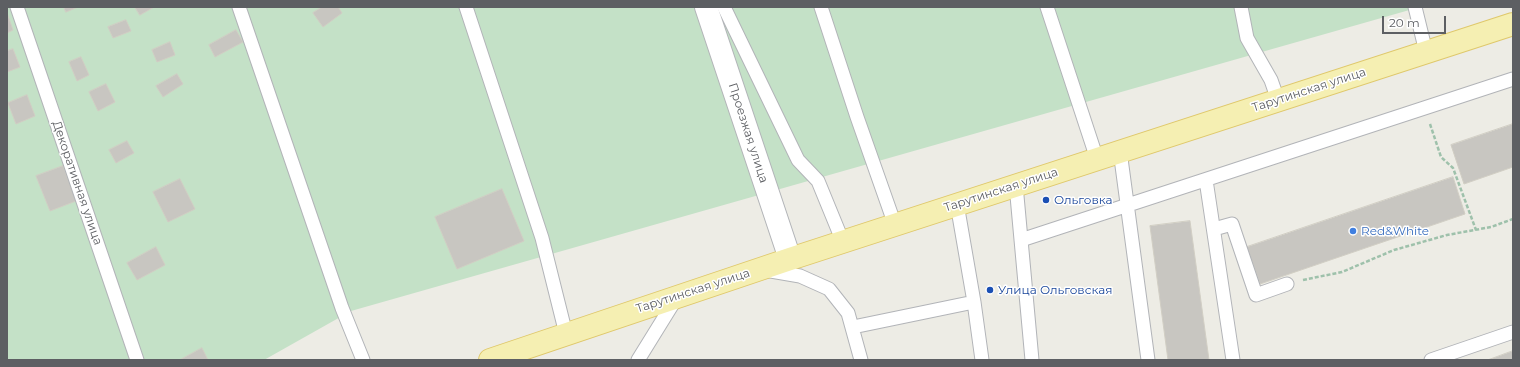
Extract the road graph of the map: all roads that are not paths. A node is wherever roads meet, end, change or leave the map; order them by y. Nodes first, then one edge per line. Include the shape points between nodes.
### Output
1 (17, 7) edge
2 (239, 7) edge
3 (466, 7) edge
4 (706, 7) edge
5 (724, 7) edge
6 (821, 7) edge
7 (1047, 7) edge
8 (1241, 7) edge
9 (1415, 7) edge
10 (1513, 24) edge
11 (1426, 52) junction
12 (1513, 79) edge
13 (1278, 100) junction
14 (1120, 152) junction
15 (1097, 159) junction
16 (1206, 180) junction
17 (1016, 185) junction
18 (957, 204) junction
19 (1127, 205) junction
20 (895, 225) junction
21 (1214, 230) junction
22 (1021, 240) junction
23 (843, 242) junction
24 (790, 259) junction
25 (759, 269) junction
26 (1287, 284) road end
27 (677, 297) junction
28 (974, 302) junction
29 (853, 327) junction
30 (1513, 332) edge
31 (566, 334) junction
32 (523, 355) edge
33 (137, 360) edge
34 (363, 360) edge
35 (490, 360) edge
36 (638, 360) edge
37 (861, 360) edge
38 (982, 360) edge
39 (1032, 360) edge
40 (1148, 360) edge
41 (1233, 360) edge
42 (1431, 360) edge

1 - 33 lane, Декоративная улица
2 - 34 lane via 342,308
3 - 31 lane via 542,238
4 - 24 street, Проезжая улица
5 - 23 lane via 798,160 818,181
6 - 20 lane
7 - 15 lane
8 - 13 lane via 1248,38 1271,80
9 - 11 lane
10 - 11 main road, Тарутинская улица
11 - 13 main road, Тарутинская улица
12 - 16 lane
13 - 14 main road, Тарутинская улица
14 - 15 main road, Тарутинская улица
14 - 19 lane
15 - 17 main road, Тарутинская улица
16 - 19 lane
16 - 21 lane
17 - 18 main road, Тарутинская улица
17 - 22 lane
18 - 20 main road, Тарутинская улица
18 - 28 lane
19 - 22 lane
19 - 40 lane
20 - 23 main road, Тарутинская улица
21 - 26 lane via 1232,224 1256,295
21 - 41 lane
22 - 39 lane
23 - 24 main road, Тарутинская улица
24 - 25 main road, Тарутинская улица
25 - 27 main road, Тарутинская улица
25 - 29 lane via 800,276 829,289 848,313
27 - 31 main road, Тарутинская улица
27 - 36 lane
28 - 29 lane
28 - 38 lane
29 - 37 lane
30 - 42 lane
31 - 32 main road, Тарутинская улица
32 - 35 main road, Тарутинская улица

